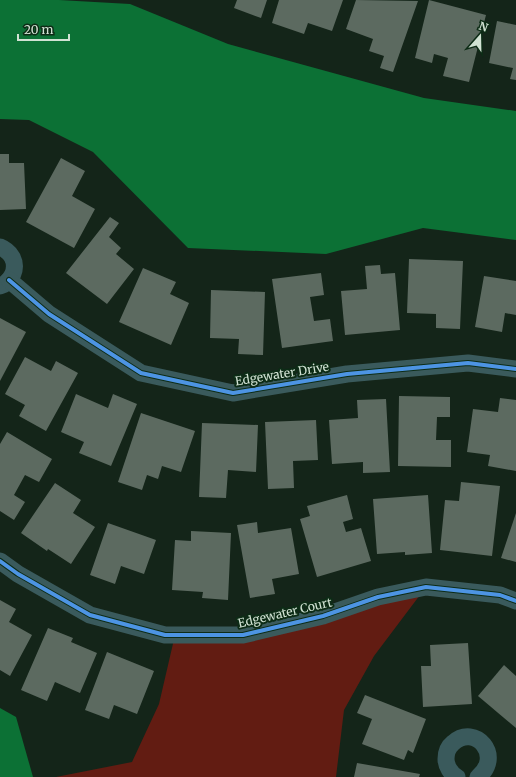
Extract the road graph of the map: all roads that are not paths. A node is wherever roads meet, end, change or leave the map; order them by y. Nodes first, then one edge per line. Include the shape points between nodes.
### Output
1 (0, 246) edge
2 (5, 283) edge
3 (516, 369) edge
4 (0, 561) edge
5 (516, 601) edge
6 (457, 777) edge
7 (478, 777) edge

1 - 2 street, Edgewater Drive via 7,250 14,265 13,273
2 - 3 street, Edgewater Drive via 141,373 233,393 347,374 468,363
4 - 5 street, Edgewater Court via 90,615 165,635 243,635 323,616 378,597 426,588 500,595
6 - 7 street via 449,770 446,753 456,740 473,737 486,747 489,755 489,764

